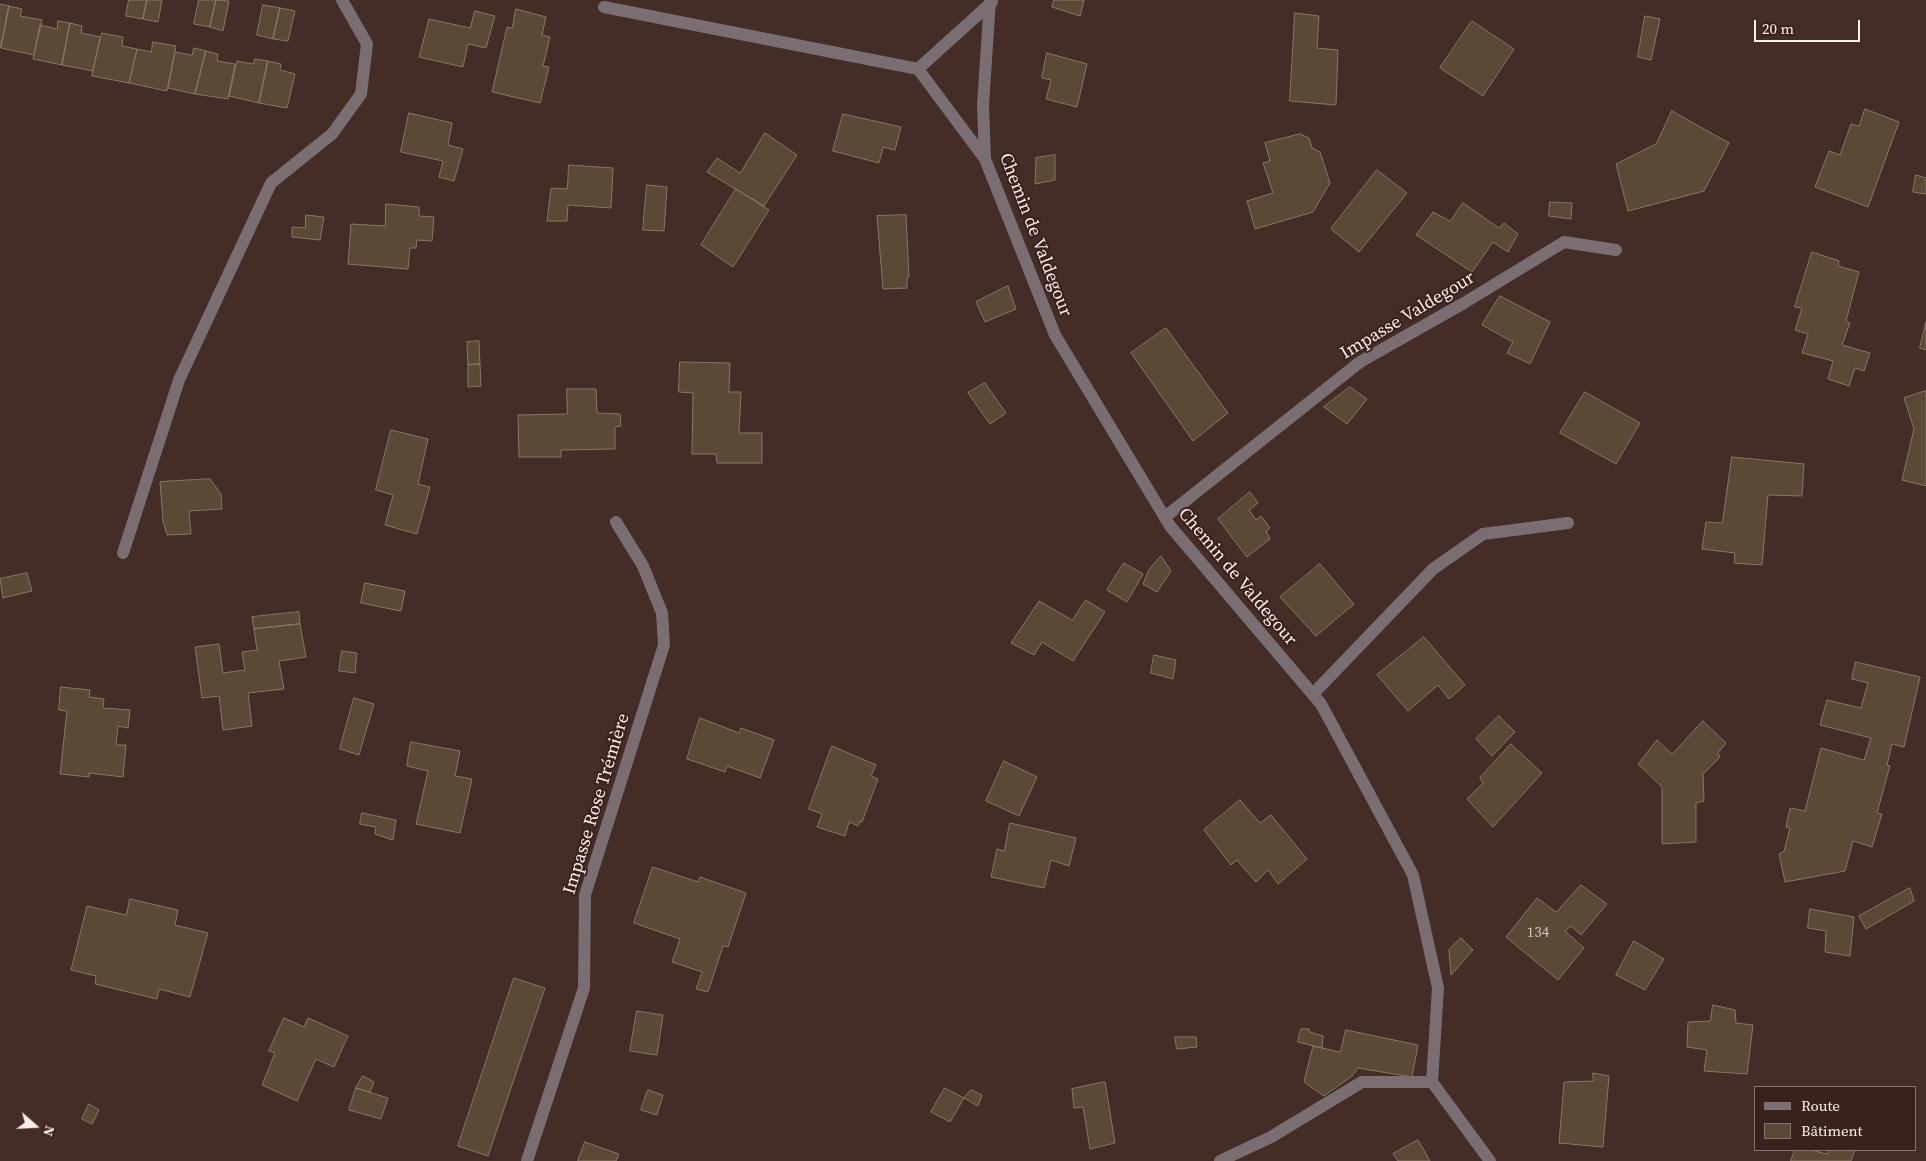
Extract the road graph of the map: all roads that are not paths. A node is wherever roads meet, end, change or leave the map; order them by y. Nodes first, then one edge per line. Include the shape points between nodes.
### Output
1 (342, 0) edge
2 (991, 2) edge
3 (604, 7) dead end
4 (918, 69) junction
5 (985, 159) junction
6 (1616, 250) dead end
7 (1164, 517) junction
8 (616, 522) dead end
9 (1568, 523) dead end
10 (123, 553) dead end
11 (1313, 694) junction
12 (1432, 1082) junction
13 (527, 1161) edge
14 (1220, 1161) edge
15 (1490, 1161) edge

1 - 10 street via 367,44 361,94 332,134 271,183 179,380
2 - 4 street
2 - 5 street, Chemin de Valdegour via 983,105
3 - 4 street
4 - 5 street
5 - 7 street, Chemin de Valdegour via 1055,335
6 - 7 street, Impasse Valdegour via 1564,242 1360,362
7 - 11 street, Chemin de Valdegour
8 - 13 street, Impasse Rose Trémière via 643,566 662,613 664,645 585,895 584,988
9 - 11 street via 1483,534 1434,569
11 - 12 street, Chemin de Valdegour via 1414,875 1438,988
12 - 14 street via 1362,1082 1271,1137
12 - 15 street

